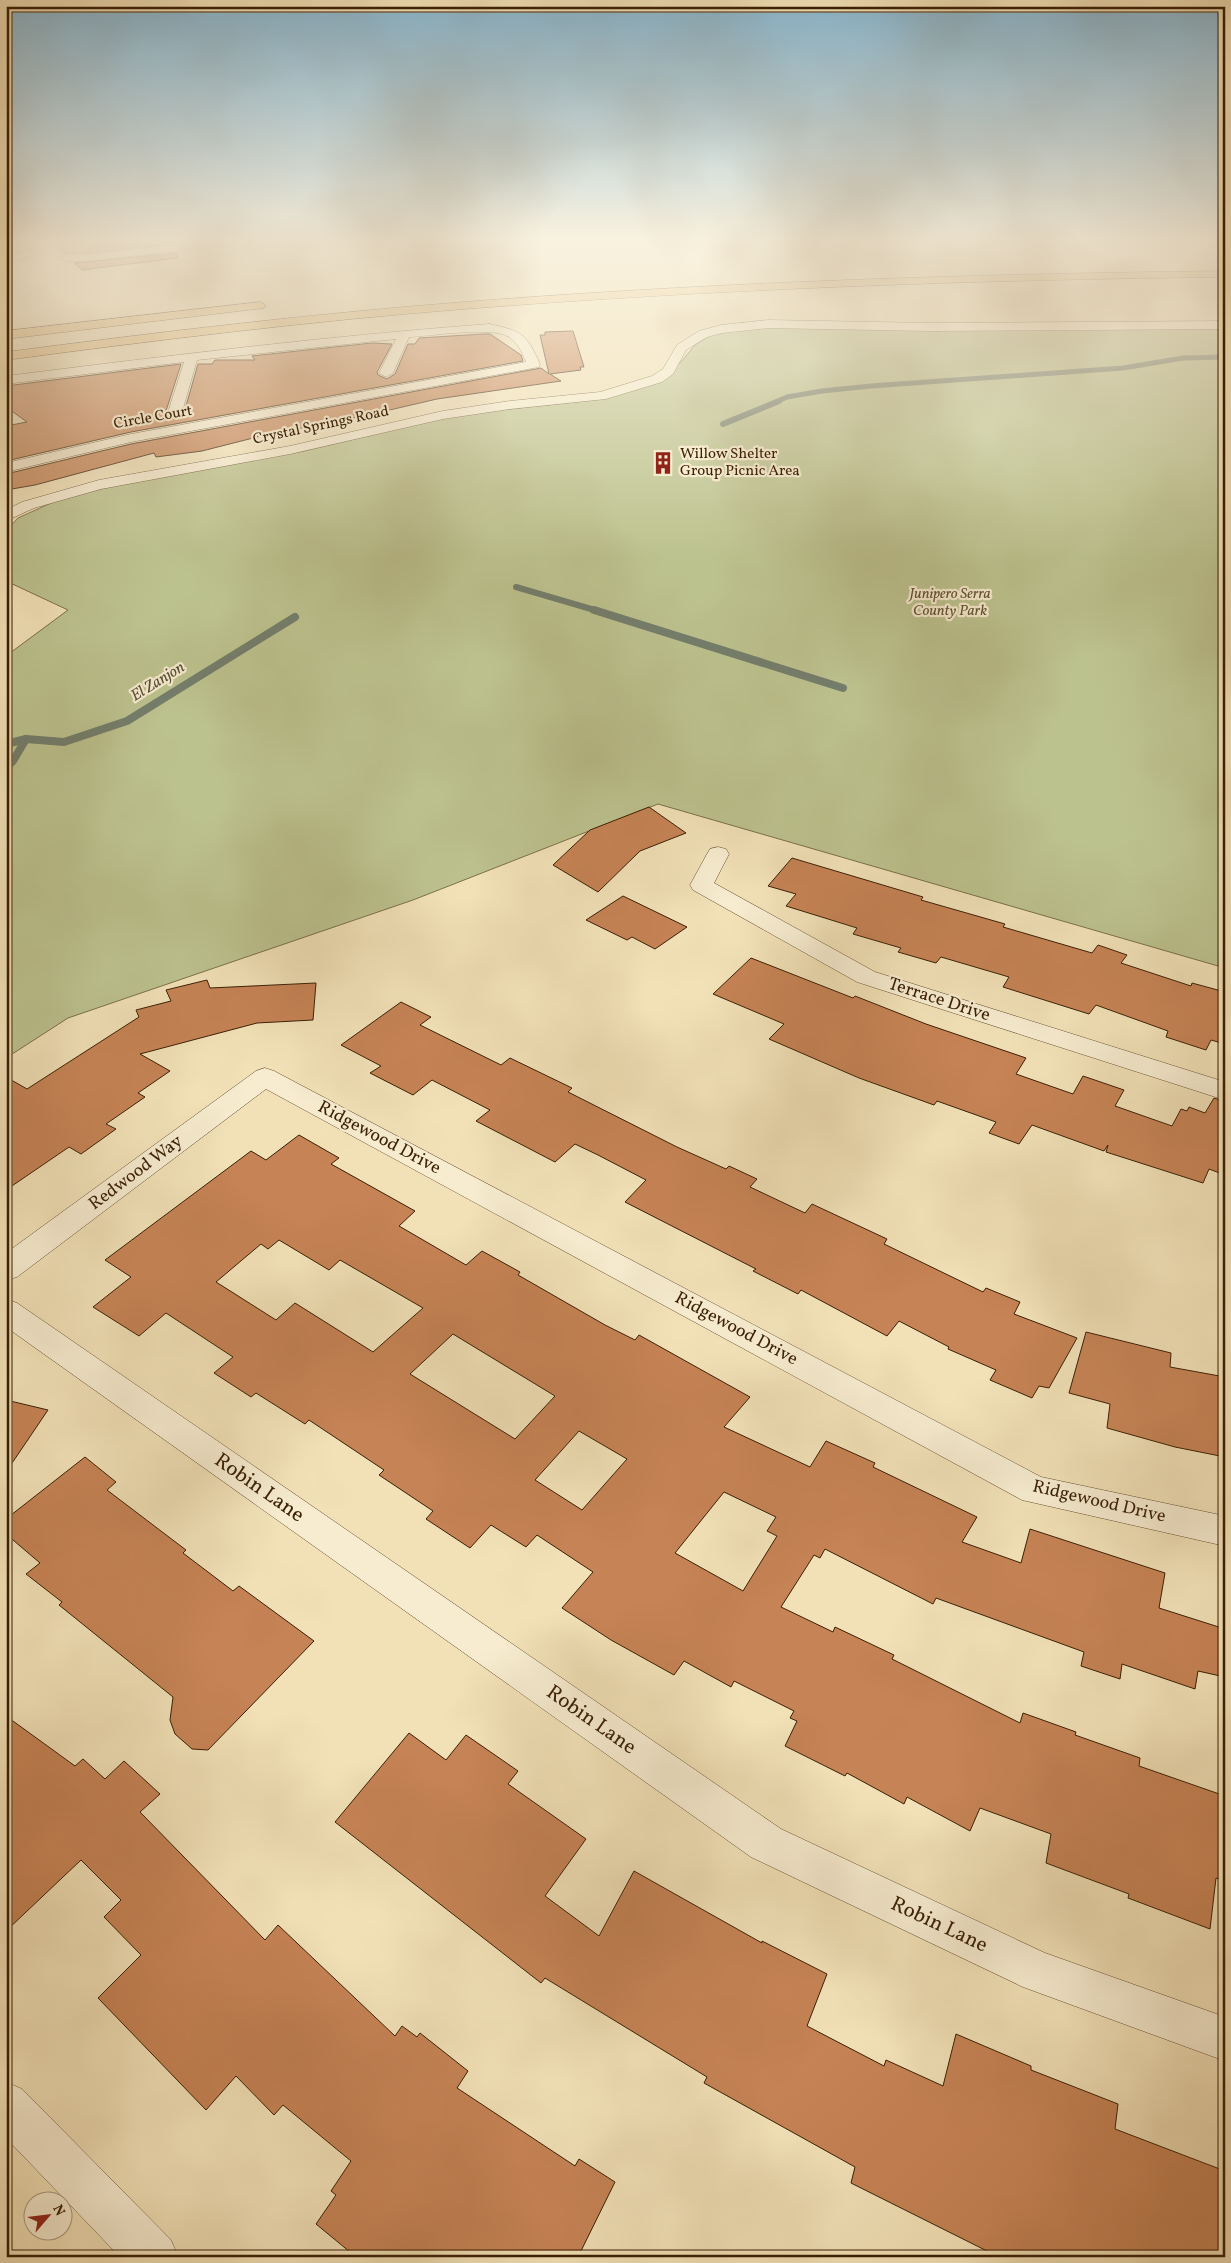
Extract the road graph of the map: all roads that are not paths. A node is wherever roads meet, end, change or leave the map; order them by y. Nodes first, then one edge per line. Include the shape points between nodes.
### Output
1 (92, 346) edge
2 (292, 346) edge
3 (399, 346) edge
4 (525, 346) edge
5 (685, 346) edge
6 (6, 356) edge
7 (192, 356) junction
8 (386, 373) dead end
9 (6, 380) edge
10 (175, 412) dead end
11 (6, 468) edge
12 (6, 516) edge
13 (718, 854) dead end
14 (265, 1076) joint
15 (1225, 1091) edge
16 (6, 1270) edge
17 (6, 1311) edge
18 (1225, 1531) edge
19 (1225, 2039) edge
20 (6, 2104) edge
21 (154, 2257) edge

1 - 6 highway
2 - 7 street, Circle Court
3 - 8 street
4 - 11 street, Circle Court via 534,364 124,439
5 - 12 street, Crystal Springs Road via 668,371 657,379 601,396 443,416 290,450 99,485 28,505
7 - 9 street, Circle Court
7 - 10 street
13 - 15 street, Terrace Drive via 701,885 866,977
14 - 16 street, Redwood Way
14 - 18 street, Ridgewood Drive via 1034,1490
17 - 19 street, Robin Lane via 766,1843 1038,1972
20 - 21 street

